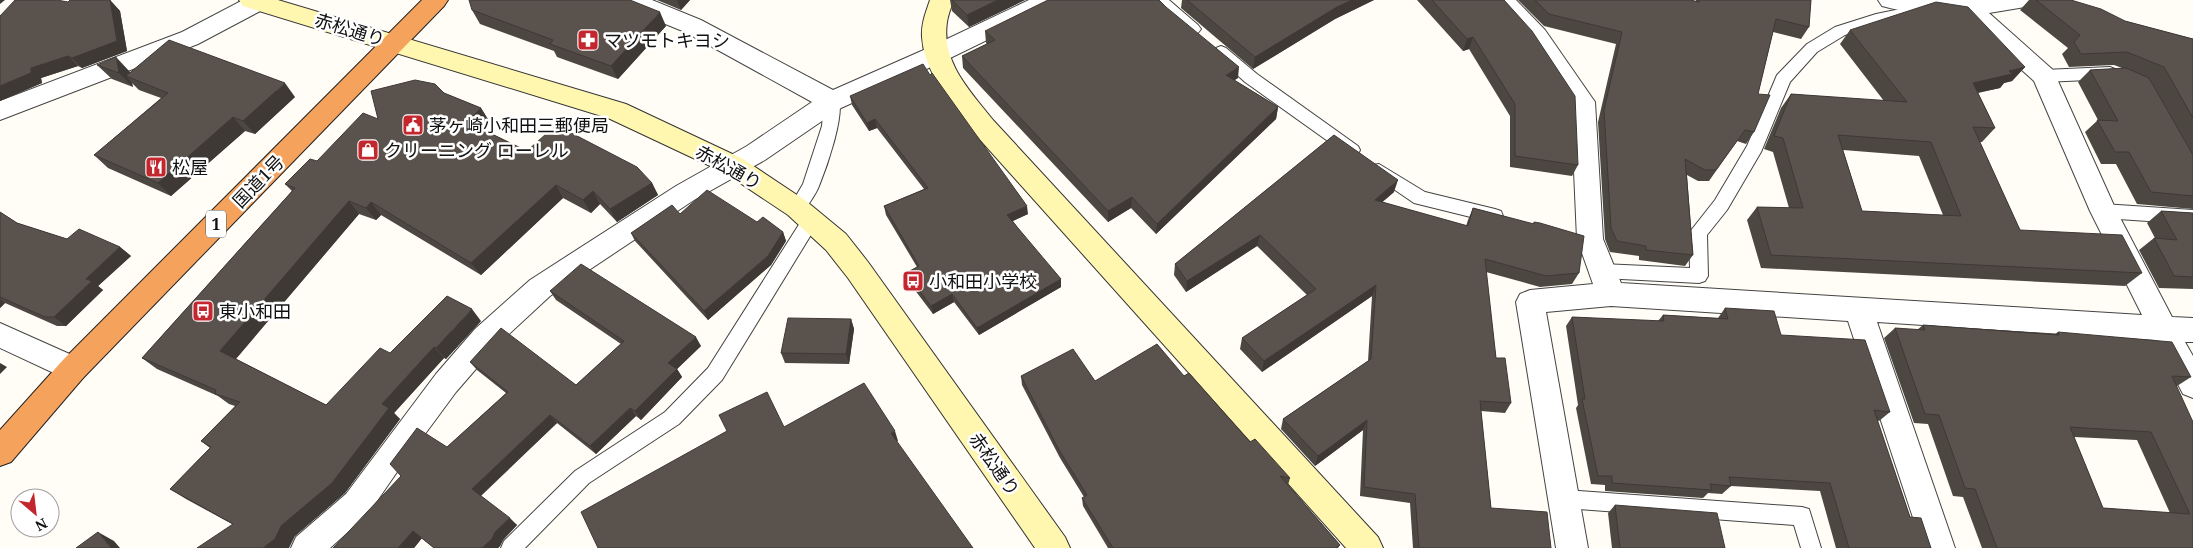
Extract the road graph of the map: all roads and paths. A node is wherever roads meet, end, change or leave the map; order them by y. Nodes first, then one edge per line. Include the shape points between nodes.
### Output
1 (436, 0) edge
2 (629, 0) edge
3 (942, 0) edge
4 (1050, 0) edge
5 (1161, 0) edge
6 (1502, 0) edge
7 (1890, 0) edge
8 (2023, 0) edge
9 (255, 1) edge
10 (1936, 7) junction
11 (1968, 8) junction
12 (394, 42) junction
13 (936, 55) junction
14 (2044, 76) junction
15 (2122, 76) edge
16 (832, 101) junction
17 (0, 111) edge
18 (734, 166) junction
19 (2103, 211) junction
20 (804, 214) junction
21 (2193, 217) edge
22 (1514, 221) edge
23 (1607, 283) junction
24 (1858, 308) junction
25 (2164, 329) junction
26 (2193, 330) edge
27 (0, 335) edge
28 (73, 369) junction
29 (2193, 385) edge
30 (0, 452) edge
31 (1565, 499) junction
32 (1051, 547) edge
33 (308, 548) edge
34 (511, 548) edge
35 (1367, 548) edge
36 (1572, 548) edge
37 (1810, 548) edge
38 (1939, 548) edge

1 - 12 highway, 国道1号 / 1
2 - 16 street via 693,26
3 - 13 street via 935,23
4 - 13 street
5 - 22 lane via 1252,78 1420,198
6 - 23 street via 1537,36 1583,102 1581,237
7 - 10 street
8 - 11 street
9 - 12 street, 赤松通り
9 - 17 street via 190,38
10 - 11 street
10 - 23 lane via 1876,19 1840,31 1812,48 1783,79 1755,148 1721,205 1698,233 1699,276
11 - 14 street
12 - 18 street, 赤松通り via 617,111
12 - 28 highway, 国道1号 / 1
13 - 16 street
13 - 35 street via 957,92 984,126
14 - 15 lane via 2114,72
14 - 19 street
16 - 18 street
16 - 20 lane via 830,126
18 - 20 street, 赤松通り
18 - 33 street via 685,193 533,294 485,338 446,383 357,504
19 - 21 lane
19 - 25 street
20 - 32 street, 赤松通り via 836,242 858,270
20 - 34 lane via 715,374 672,418 582,477
23 - 24 street
23 - 31 street via 1530,302
24 - 25 street
24 - 38 street
25 - 26 street
25 - 29 street
27 - 28 street
28 - 30 highway, 国道1号 / 1
31 - 36 street
31 - 37 lane via 1802,516

